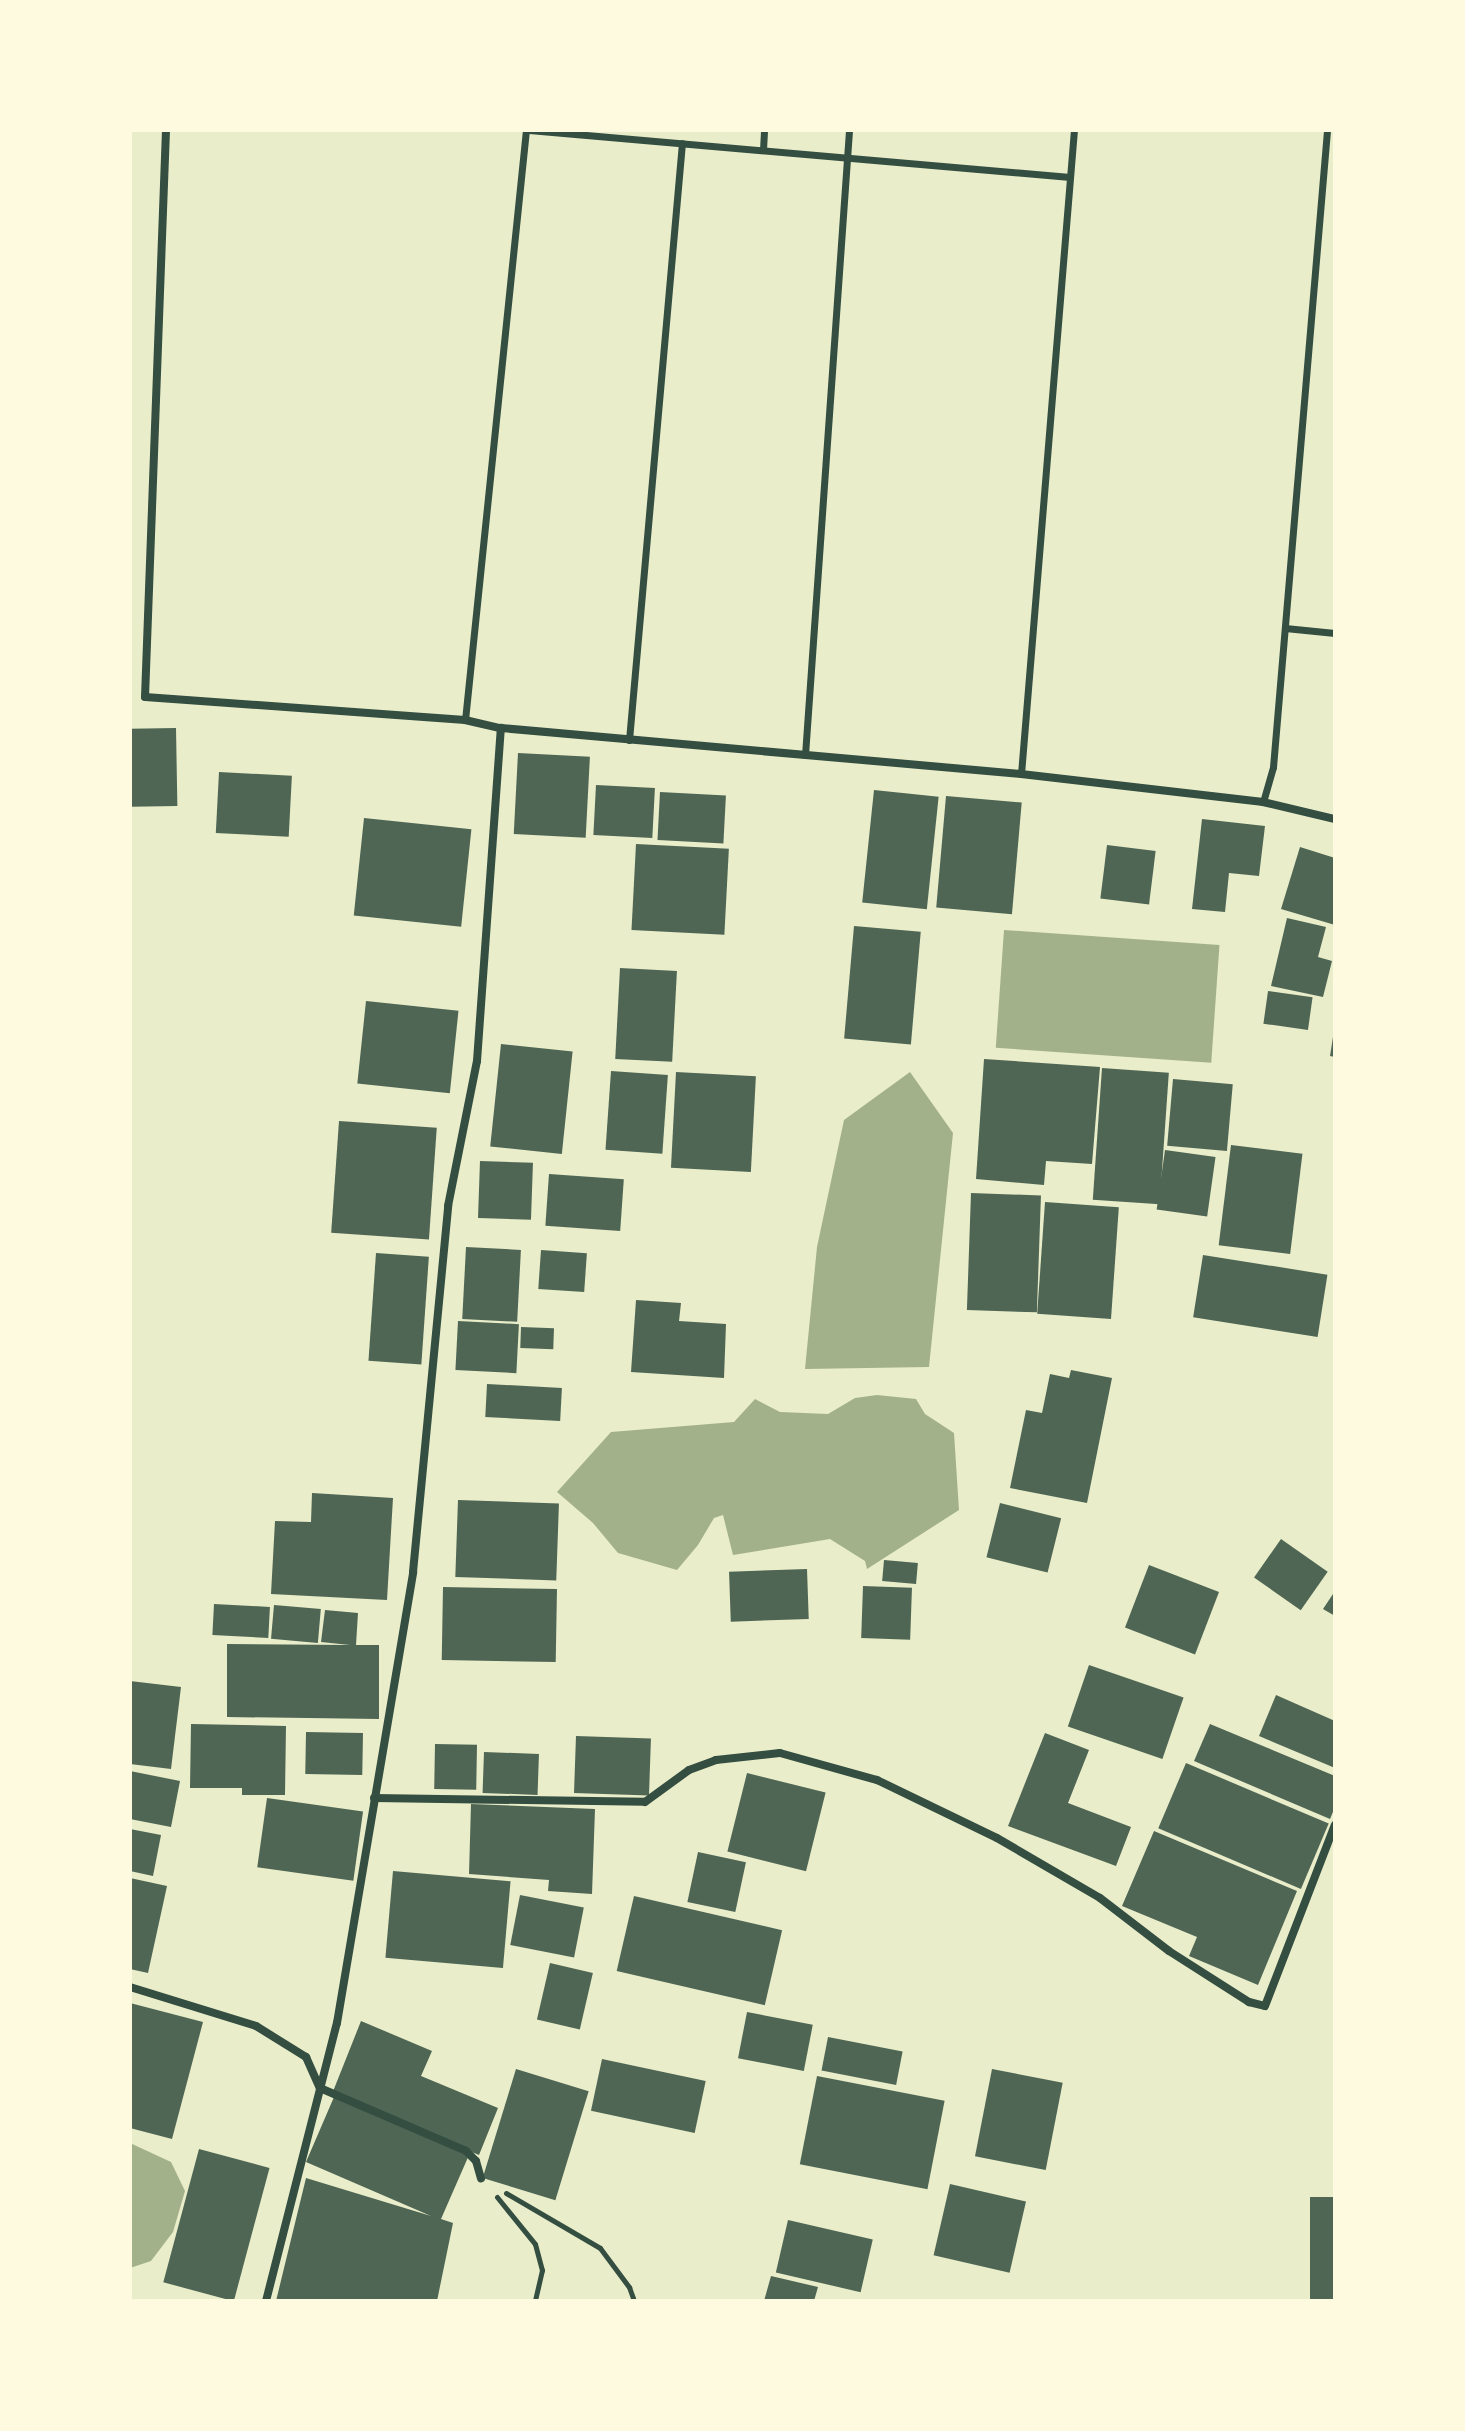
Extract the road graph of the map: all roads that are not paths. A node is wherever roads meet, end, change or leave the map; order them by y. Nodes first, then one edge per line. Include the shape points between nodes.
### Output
1 (166, 130) edge
2 (527, 130) edge
3 (649, 130) edge
4 (764, 130) edge
5 (849, 130) edge
6 (1074, 130) edge
7 (1327, 130) edge
8 (648, 141) junction
9 (682, 143) junction
10 (763, 150) junction
11 (847, 157) junction
12 (1070, 177) junction
13 (1285, 628) junction
14 (1335, 633) edge
15 (465, 720) junction
16 (501, 728) junction
17 (629, 740) junction
18 (805, 755) junction
19 (1021, 774) junction
20 (1263, 802) junction
21 (1335, 819) edge
22 (374, 1798) junction
23 (1335, 1825) edge
24 (130, 1987) edge
25 (320, 2088) junction
26 (481, 2178) road end
27 (266, 2301) edge

1 - 15 street via 145,697
2 - 8 street
2 - 15 street
3 - 8 street
4 - 10 street
5 - 11 street
6 - 12 street
7 - 13 street
8 - 9 street
9 - 10 street
9 - 17 street
10 - 11 street
11 - 12 street
11 - 18 street
12 - 19 street
13 - 14 street
13 - 20 street via 1273,767
15 - 16 street
16 - 17 street
16 - 22 street via 477,1061 448,1206 413,1572
17 - 18 street
18 - 19 street
19 - 20 street
20 - 21 street
22 - 23 street via 645,1802 689,1770 716,1760 780,1753 877,1780 997,1838 1100,1898 1249,2002 1265,2006
22 - 25 street via 337,2023
24 - 25 street via 256,2026 306,2057
25 - 26 street via 466,2151
25 - 27 street

